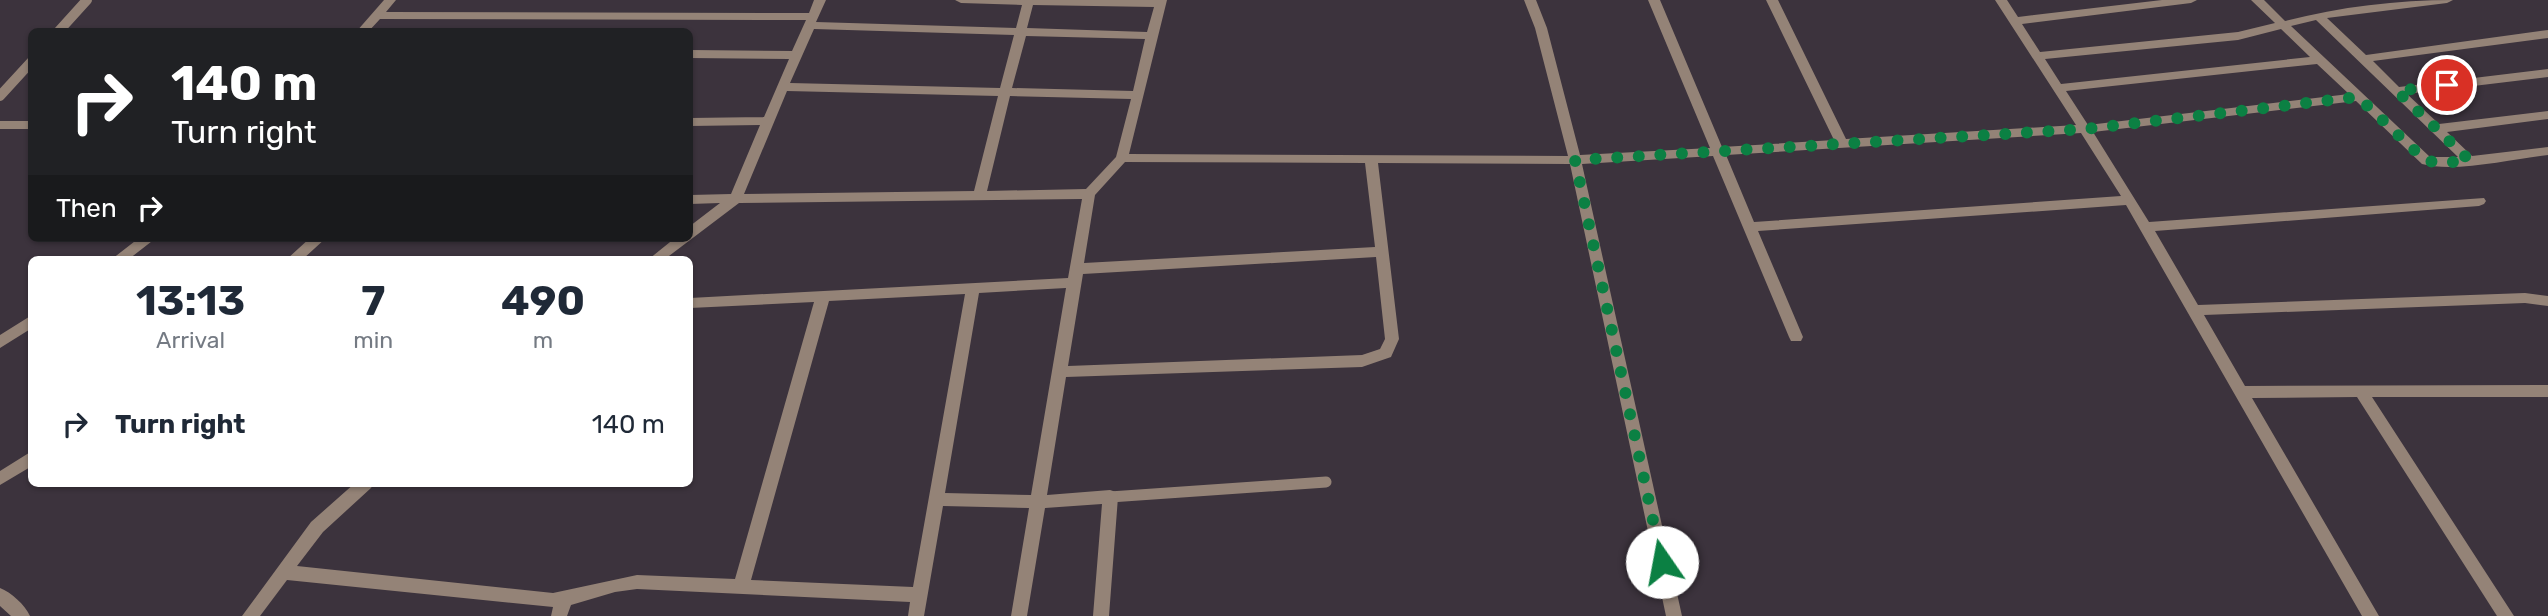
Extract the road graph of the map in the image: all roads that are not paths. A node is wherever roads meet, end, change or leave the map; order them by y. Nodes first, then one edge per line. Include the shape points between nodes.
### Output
1 (87, 0) edge
2 (390, 0) edge
3 (821, 0) edge
4 (961, 0) edge
5 (1530, 0) edge
6 (1654, 0) edge
7 (1772, 0) edge
8 (2001, 0) edge
9 (2191, 0) edge
10 (2258, 0) edge
11 (2447, 0) edge
12 (1028, 1) edge
13 (1161, 2) edge
14 (376, 15) junction
15 (2318, 16) junction
16 (811, 21) junction
17 (2016, 21) junction
18 (2285, 25) junction
19 (62, 28) edge
20 (364, 28) edge
21 (1021, 31) junction
22 (2548, 34) edge
23 (1153, 36) junction
24 (693, 54) edge
25 (797, 55) junction
26 (2038, 56) junction
27 (2363, 59) junction
28 (2321, 60) junction
29 (28, 65) edge
30 (2548, 73) edge
31 (783, 86) junction
32 (2059, 88) junction
33 (2397, 91) junction
34 (1005, 94) junction
35 (1138, 95) junction
36 (0, 96) edge
37 (2358, 97) junction
38 (2548, 115) edge
39 (768, 121) junction
40 (693, 122) edge
41 (0, 125) edge
42 (28, 125) edge
43 (2086, 129) junction
44 (2436, 129) junction
45 (1842, 144) junction
46 (1717, 150) junction
47 (2548, 151) edge
48 (1122, 158) junction
49 (1371, 159) junction
50 (1575, 160) junction
51 (2469, 160) junction
52 (1089, 194) junction
53 (979, 195) junction
54 (693, 199) edge
55 (735, 199) junction
56 (2130, 200) junction
57 (2479, 201) dead end
58 (1750, 227) junction
59 (2145, 227) junction
60 (693, 231) edge
61 (143, 242) edge
62 (314, 242) edge
63 (679, 242) edge
64 (1381, 252) junction
65 (123, 256) edge
66 (298, 256) edge
67 (660, 256) edge
68 (1074, 276) junction
69 (973, 288) junction
70 (823, 296) junction
71 (2548, 301) edge
72 (693, 303) edge
73 (2195, 310) junction
74 (28, 323) edge
75 (1796, 337) dead end
76 (0, 342) edge
77 (1058, 372) junction
78 (2548, 391) edge
79 (2241, 392) junction
80 (2361, 392) junction
81 (28, 460) edge
82 (0, 480) edge
83 (1326, 482) dead end
84 (362, 487) edge
85 (1110, 497) junction
86 (936, 499) junction
87 (1037, 502) junction
88 (283, 572) junction
89 (741, 587) junction
90 (0, 595) edge
91 (920, 595) junction
92 (562, 608) edge
93 (22, 616) edge
94 (250, 616) edge
95 (916, 616) edge
96 (1019, 616) edge
97 (1101, 616) edge
98 (1674, 616) edge
99 (2371, 616) edge
100 (2506, 616) edge

1 - 19 lane
2 - 14 street
3 - 16 street
4 - 12 street
5 - 50 street
6 - 46 street
7 - 45 street
8 - 17 street
9 - 17 street
10 - 18 street
11 - 15 street
12 - 13 street
12 - 21 street
13 - 23 street
14 - 16 street
14 - 20 street
15 - 18 street
15 - 27 street
16 - 21 street
16 - 25 street
17 - 26 street
18 - 26 street via 2238,36
18 - 28 street
21 - 23 street
21 - 34 street
22 - 27 street
23 - 35 street
24 - 25 street
25 - 31 street
26 - 32 street
27 - 33 street
28 - 32 street
28 - 37 street
29 - 36 lane
30 - 33 street
31 - 34 street
31 - 39 street
32 - 43 street
33 - 44 street
34 - 35 street
34 - 53 street
35 - 48 street
37 - 43 street
37 - 51 street via 2426,161
38 - 44 street
39 - 40 street
39 - 55 street
41 - 42 street
43 - 45 street
43 - 56 street
44 - 51 street
45 - 46 street
46 - 50 street
46 - 58 street
47 - 51 street
48 - 49 street
48 - 52 street
49 - 50 street
49 - 64 street
50 - 98 street
52 - 53 street
52 - 68 street
53 - 55 street
54 - 55 street
55 - 60 street
56 - 58 street
56 - 59 street
57 - 59 street
58 - 75 street
59 - 73 street
61 - 65 street
62 - 66 street
63 - 67 street
64 - 68 street
64 - 77 street via 1392,339 1386,353 1376,358
68 - 69 street
68 - 77 street
69 - 70 street
69 - 86 street
70 - 72 street
70 - 89 street
71 - 73 street
73 - 79 street
74 - 76 street
77 - 87 street
78 - 80 street
79 - 80 street
79 - 99 street
80 - 100 street
81 - 82 street
83 - 85 lane
84 - 88 street via 317,527
85 - 87 street
85 - 97 street
86 - 87 street
86 - 91 street
87 - 96 street
88 - 92 street
88 - 94 street
89 - 91 street
89 - 92 street via 619,583
90 - 93 street
91 - 95 street

